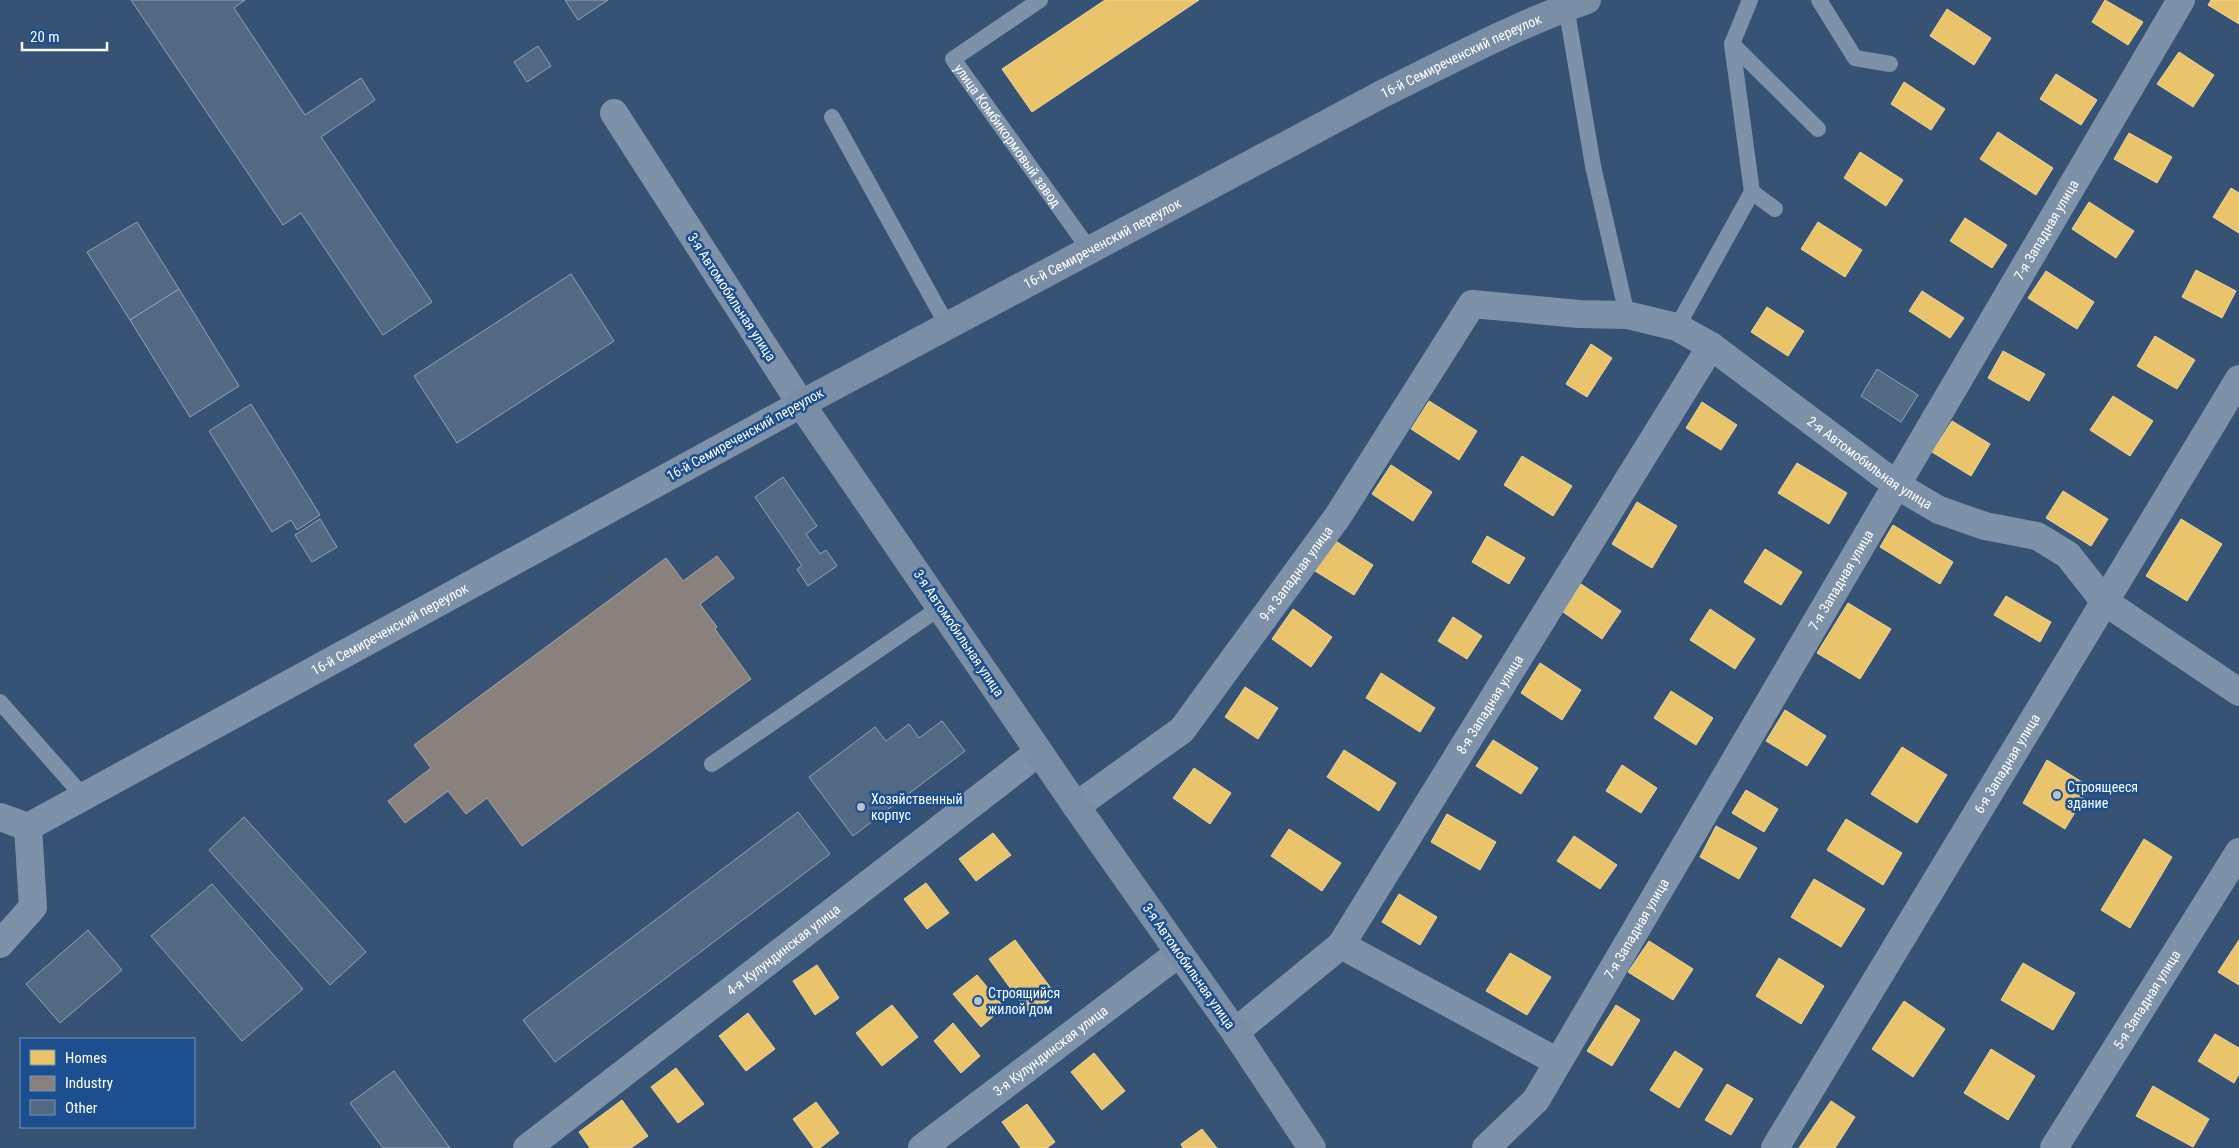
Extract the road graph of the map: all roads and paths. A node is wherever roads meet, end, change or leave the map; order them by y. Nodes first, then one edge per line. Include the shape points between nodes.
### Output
1 (1040, 0) edge
2 (1750, 0) edge
3 (1819, 0) edge
4 (2181, 0) edge
5 (1572, 3) edge
6 (1732, 44) junction
7 (1890, 64) dead end
8 (614, 112) dead end
9 (832, 117) dead end
10 (1818, 129) dead end
11 (1752, 192) junction
12 (1775, 209) dead end
13 (1089, 249) junction
14 (1472, 304) joint
15 (1627, 315) junction
16 (947, 325) junction
17 (1678, 327) junction
18 (1711, 346) junction
19 (2239, 379) edge
20 (801, 404) junction
21 (1898, 486) junction
22 (2105, 602) junction
23 (941, 607) junction
24 (2239, 692) edge
25 (0, 702) edge
26 (1039, 752) junction
27 (712, 764) dead end
28 (83, 796) junction
29 (1076, 806) junction
30 (0, 817) edge
31 (28, 827) junction
32 (2239, 852) edge
33 (0, 944) edge
34 (1341, 945) junction
35 (1179, 952) junction
36 (1235, 1032) junction
37 (1558, 1062) junction
38 (1306, 1146) edge
39 (527, 1148) edge
40 (922, 1148) edge
41 (1486, 1148) edge
42 (1776, 1148) edge
43 (2054, 1148) edge

1 - 13 lane, улица Комбикормовый завод via 952,59
2 - 6 lane
3 - 7 lane via 1855,58
4 - 21 street, 7-я Западная улица
5 - 13 street, 16-й Семиреченский переулок via 1382,94
5 - 15 lane via 1593,166
6 - 10 lane
6 - 11 lane
8 - 20 street, 3-я Автомобильная улица
9 - 16 lane
11 - 12 lane
11 - 17 lane
13 - 16 street, 16-й Семиреченский переулок
14 - 15 street, 2-я Автомобильная улица
14 - 29 street, 9-я Западная улица via 1338,516 1182,730
15 - 17 street, 2-я Автомобильная улица
16 - 20 street, 16-й Семиреченский переулок
17 - 18 street, 2-я Автомобильная улица
18 - 21 street, 2-я Автомобильная улица
18 - 34 street, 8-я Западная улица
19 - 22 street, 6-я Западная улица
20 - 23 street, 3-я Автомобильная улица
20 - 28 street, 16-й Семиреченский переулок
21 - 22 street, 2-я Автомобильная улица via 1940,510 1985,526 2037,536 2068,555
21 - 37 street, 7-я Западная улица
22 - 24 street, 2-я Автомобильная улица
22 - 42 street, 6-я Западная улица
23 - 26 street, 3-я Автомобильная улица
23 - 27 lane
25 - 28 lane
26 - 29 street, 3-я Автомобильная улица
26 - 39 street, 4-я Кулундинская улица
28 - 31 street, 16-й Семиреченский переулок
29 - 35 street, 3-я Автомобильная улица
30 - 31 street
31 - 33 street via 33,907
32 - 43 street, 5-я Западная улица
34 - 36 street, 8-я Западная улица
34 - 37 street
35 - 36 street, 3-я Автомобильная улица
35 - 40 street, 3-я Кулундинская улица
36 - 38 street, 3-я Автомобильная улица
37 - 41 street, 7-я Западная улица via 1536,1100

